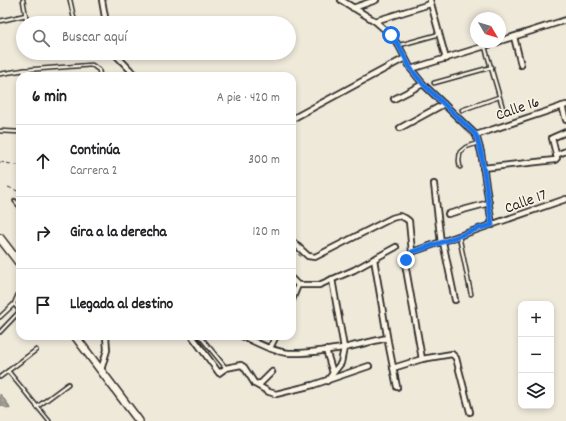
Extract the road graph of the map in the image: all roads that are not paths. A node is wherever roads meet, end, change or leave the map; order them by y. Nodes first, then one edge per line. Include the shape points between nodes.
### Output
1 (22, 0) edge
2 (70, 0) edge
3 (102, 0) edge
4 (341, 0) edge
5 (376, 0) edge
6 (430, 2) edge
7 (353, 8) junction
8 (26, 15) joint
9 (22, 16) edge
10 (73, 16) edge
11 (105, 16) edge
12 (16, 17) edge
13 (566, 20) edge
14 (0, 21) edge
15 (375, 21) junction
16 (436, 35) dead end
17 (514, 37) junction
18 (506, 40) edge
19 (399, 46) junction
20 (479, 48) edge
21 (486, 48) edge
22 (405, 58) junction
23 (446, 59) junction
24 (121, 60) edge
25 (521, 65) dead end
26 (492, 67) junction
27 (411, 69) junction
28 (24, 70) joint
29 (99, 72) edge
30 (132, 72) edge
31 (0, 74) edge
32 (434, 83) dead end
33 (423, 84) junction
34 (499, 97) junction
35 (394, 99) dead end
36 (444, 104) junction
37 (564, 105) edge
38 (462, 110) dead end
39 (504, 112) dead end
40 (296, 117) edge
41 (566, 120) edge
42 (400, 128) dead end
43 (0, 131) edge
44 (16, 132) edge
45 (566, 132) edge
46 (476, 135) junction
47 (478, 142) junction
48 (566, 151) edge
49 (556, 155) junction
50 (460, 167) dead end
51 (483, 168) junction
52 (434, 184) dead end
53 (566, 199) edge
54 (488, 202) junction
55 (448, 214) dead end
56 (492, 225) junction
57 (459, 236) junction
58 (0, 238) edge
59 (442, 242) junction
60 (296, 245) edge
61 (396, 247) dead end
62 (412, 252) junction
63 (374, 259) junction
64 (16, 260) edge
65 (332, 279) junction
66 (298, 285) joint
67 (296, 290) edge
68 (471, 294) dead end
69 (16, 299) edge
70 (455, 300) dead end
71 (14, 304) junction
72 (16, 306) edge
73 (16, 315) edge
74 (0, 317) edge
75 (0, 332) edge
76 (387, 338) junction
77 (78, 340) edge
78 (106, 340) edge
79 (195, 340) edge
80 (203, 340) edge
81 (251, 340) edge
82 (274, 340) edge
83 (270, 348) junction
84 (344, 348) junction
85 (36, 350) dead end
86 (326, 350) junction
87 (422, 359) junction
88 (369, 366) dead end
89 (226, 368) junction
90 (393, 368) junction
91 (101, 370) junction
92 (8, 371) junction
93 (272, 372) dead end
94 (333, 373) junction
95 (0, 377) edge
96 (327, 381) junction
97 (68, 384) dead end
98 (255, 384) junction
99 (397, 387) dead end
100 (37, 407) junction
101 (470, 412) dead end
102 (48, 421) edge
103 (139, 421) edge

1 - 8 lane
2 - 10 lane
3 - 11 street
4 - 7 street
5 - 7 street
6 - 15 street
6 - 23 street
7 - 15 street
8 - 9 lane
12 - 14 lane
13 - 17 street
15 - 19 street
16 - 19 lane
17 - 18 street
17 - 25 street
19 - 22 street
20 - 23 street
21 - 26 lane
22 - 27 street
22 - 40 street
23 - 27 street
24 - 30 street
26 - 32 lane
26 - 34 lane
27 - 33 street
28 - 29 lane via 92,65
28 - 31 lane
33 - 35 street
33 - 36 street
34 - 38 lane
34 - 39 lane
36 - 42 street
36 - 46 street
37 - 41 street
37 - 46 street, Calle 16
43 - 44 lane
45 - 49 street via 552,138
46 - 47 street
47 - 50 lane via 460,152
47 - 51 street
48 - 49 street
49 - 51 street via 555,160
51 - 54 street
52 - 59 street
53 - 56 street, Calle 17
54 - 55 street
54 - 56 street
56 - 57 street, Calle 17
57 - 59 street, Calle 17
57 - 68 lane
58 - 64 main road
59 - 62 street, Calle 17
59 - 70 street
60 - 62 street via 308,256 315,257 384,221 399,216 409,221
61 - 63 street
62 - 87 street via 406,263
63 - 65 street
63 - 76 street
65 - 66 street via 319,285
65 - 84 street
66 - 67 street
69 - 71 lane
71 - 72 lane
71 - 74 lane
73 - 75 lane
76 - 84 street
76 - 90 street
77 - 91 main road
78 - 91 street via 107,350
79 - 89 street via 219,373
80 - 89 lane
81 - 83 street
82 - 83 street
83 - 86 street via 287,353
84 - 86 street
84 - 94 street via 340,363
85 - 92 lane
86 - 94 street
87 - 90 street
87 - 101 street via 449,354 455,356
88 - 96 street
89 - 98 street via 241,365
90 - 99 street
91 - 103 main road
92 - 95 lane
92 - 100 lane
93 - 98 street via 261,383
94 - 96 street
96 - 98 street via 276,394
97 - 100 lane
100 - 102 lane

